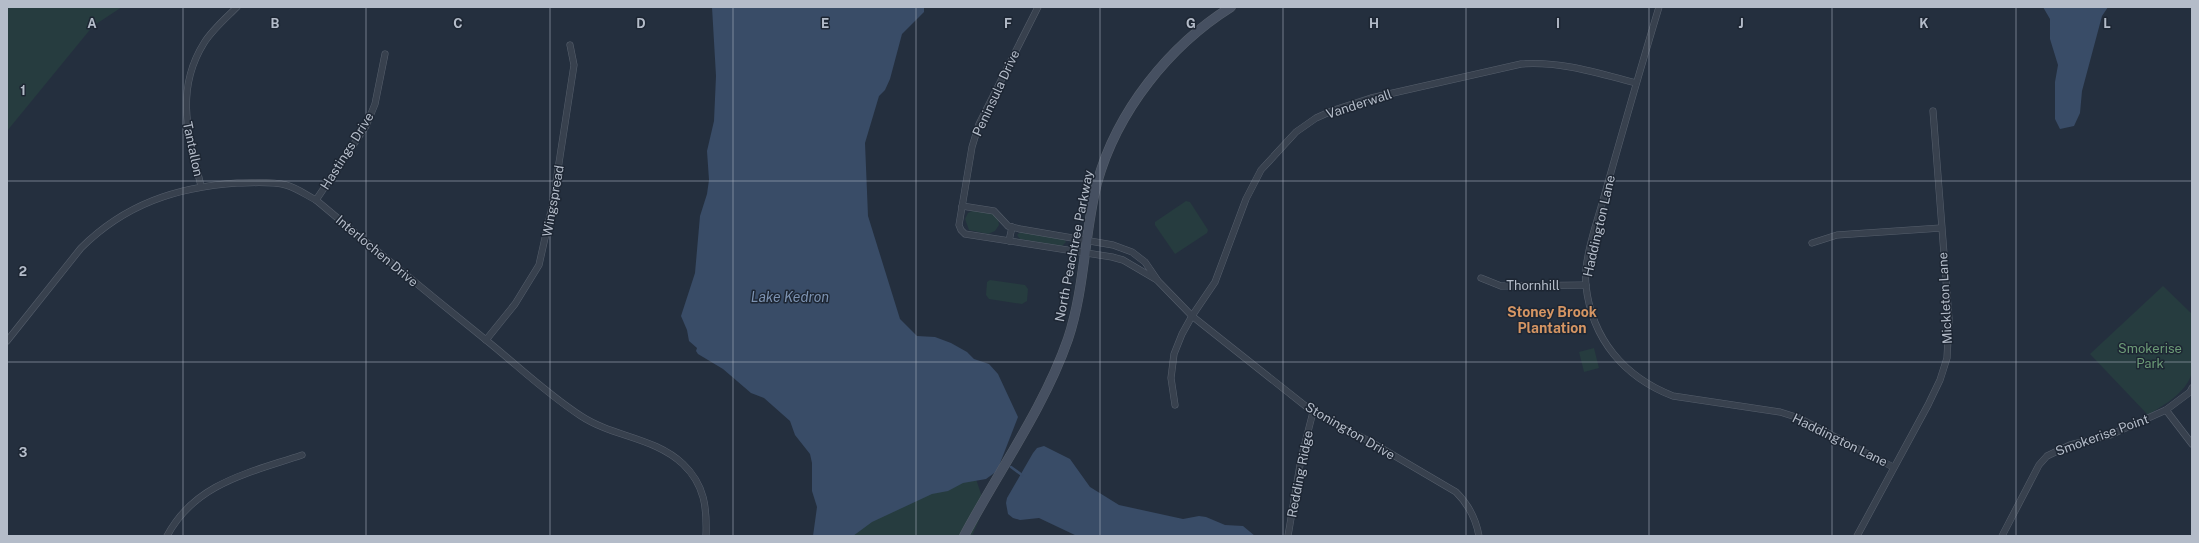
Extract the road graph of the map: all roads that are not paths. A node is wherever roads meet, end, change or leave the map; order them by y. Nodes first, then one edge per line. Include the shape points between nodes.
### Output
1 (237, 7) edge
2 (1038, 7) edge
3 (1231, 7) edge
4 (1659, 7) edge
5 (570, 45) dead end
6 (385, 54) dead end
7 (1636, 82) junction
8 (1933, 110) dead end
9 (201, 186) junction
10 (316, 200) junction
11 (962, 206) junction
12 (1012, 227) junction
13 (1941, 228) junction
14 (1088, 240) junction
15 (1009, 241) junction
16 (1812, 243) dead end
17 (1086, 254) junction
18 (1481, 278) dead end
19 (1158, 281) junction
20 (1586, 285) junction
21 (1192, 316) junction
22 (486, 340) junction
23 (7, 341) edge
24 (2192, 388) edge
25 (1175, 405) dead end
26 (2166, 410) junction
27 (1313, 412) junction
28 (2192, 444) edge
29 (302, 455) dead end
30 (1893, 467) junction
31 (167, 536) edge
32 (706, 536) edge
33 (964, 536) edge
34 (1288, 536) edge
35 (1479, 536) edge
36 (1857, 536) edge
37 (2002, 536) edge

1 - 9 street, Tantallon via 204,43 186,91 188,136
2 - 11 street, Peninsula Drive via 979,124 972,147
3 - 14 street, North Peachtree Parkway via 1172,54 1126,115 1097,183
4 - 7 street, Haddington Lane
5 - 22 street, Wingspread via 574,65 553,202 539,265 515,304
6 - 10 street, Hastings Drive via 375,104 366,126
7 - 20 street, Haddington Lane via 1596,225 1586,270
7 - 21 street, Vanderwall via 1571,66 1543,62 1521,64 1371,98 1316,118 1296,132 1261,170 1246,198 1216,282
8 - 13 street, Mickleton Lane
9 - 10 street, Interlochen Drive via 274,183 297,190
9 - 23 street, Interlochen Drive via 137,206 95,234
10 - 22 street, Interlochen Drive
11 - 12 street via 994,211
11 - 15 street, Peninsula Drive via 959,225 965,234
12 - 14 street
12 - 15 street
13 - 16 street via 1837,235
13 - 30 street, Mickleton Lane via 1949,319 1947,358 1928,405
14 - 17 street, North Peachtree Parkway
14 - 19 street, Stonington Drive via 1132,252 1144,262
15 - 17 street, Peninsula Drive
17 - 19 street, Stonington Drive via 1122,260
17 - 33 street, North Peachtree Parkway via 1076,312 1059,364
18 - 20 street, Thornhill via 1501,286
19 - 21 street, Stonington Drive
20 - 30 street, Haddington Lane via 1592,313 1604,342 1632,374 1648,385 1673,396 1780,412 1799,418
21 - 25 street, Vanderwall via 1174,354 1171,378
21 - 27 street, Stonington Drive
22 - 32 street, Interlochen Drive via 581,416 660,447 683,464 695,477 706,501
24 - 26 street, Smokerise Point
26 - 28 street
26 - 37 street, Smokerise Point via 2110,435 2081,441 2047,456 2039,465
27 - 34 street, Redding Ridge via 1301,459
27 - 35 street, Stonington Drive via 1456,492 1474,518
29 - 31 street via 229,480 207,491 189,506
30 - 36 street, Mickleton Lane

